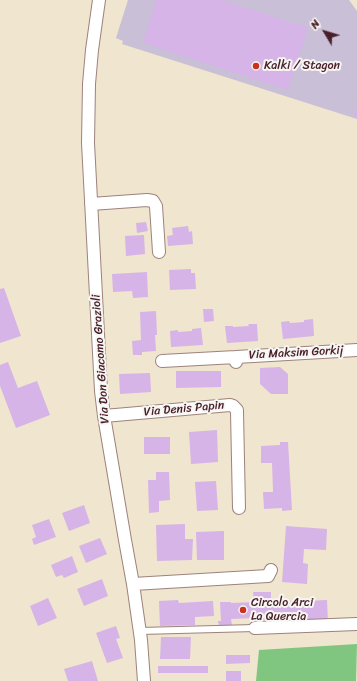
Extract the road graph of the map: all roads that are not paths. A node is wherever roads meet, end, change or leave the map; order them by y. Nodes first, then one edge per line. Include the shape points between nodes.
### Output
1 (99, 0) edge
2 (91, 204) junction
3 (159, 252) dead end
4 (357, 350) edge
5 (162, 361) dead end
6 (104, 416) junction
7 (239, 508) dead end
8 (271, 570) dead end
9 (133, 584) junction
10 (357, 624) edge
11 (255, 628) joint
12 (140, 631) junction
13 (144, 681) edge

1 - 2 street, Via Don Giacomo Grazioli via 89,84
2 - 3 street via 153,201 156,206
2 - 6 street, Via Don Giacomo Grazioli
4 - 5 street, Via Maksim Gorkij via 236,359
6 - 7 street, Via Denis Papin via 233,406 237,410
6 - 9 street, Via Don Giacomo Grazioli
8 - 9 street via 268,576
9 - 12 street, Via Don Giacomo Grazioli
10 - 11 street
11 - 12 lane
12 - 13 street, Via Don Giacomo Grazioli

